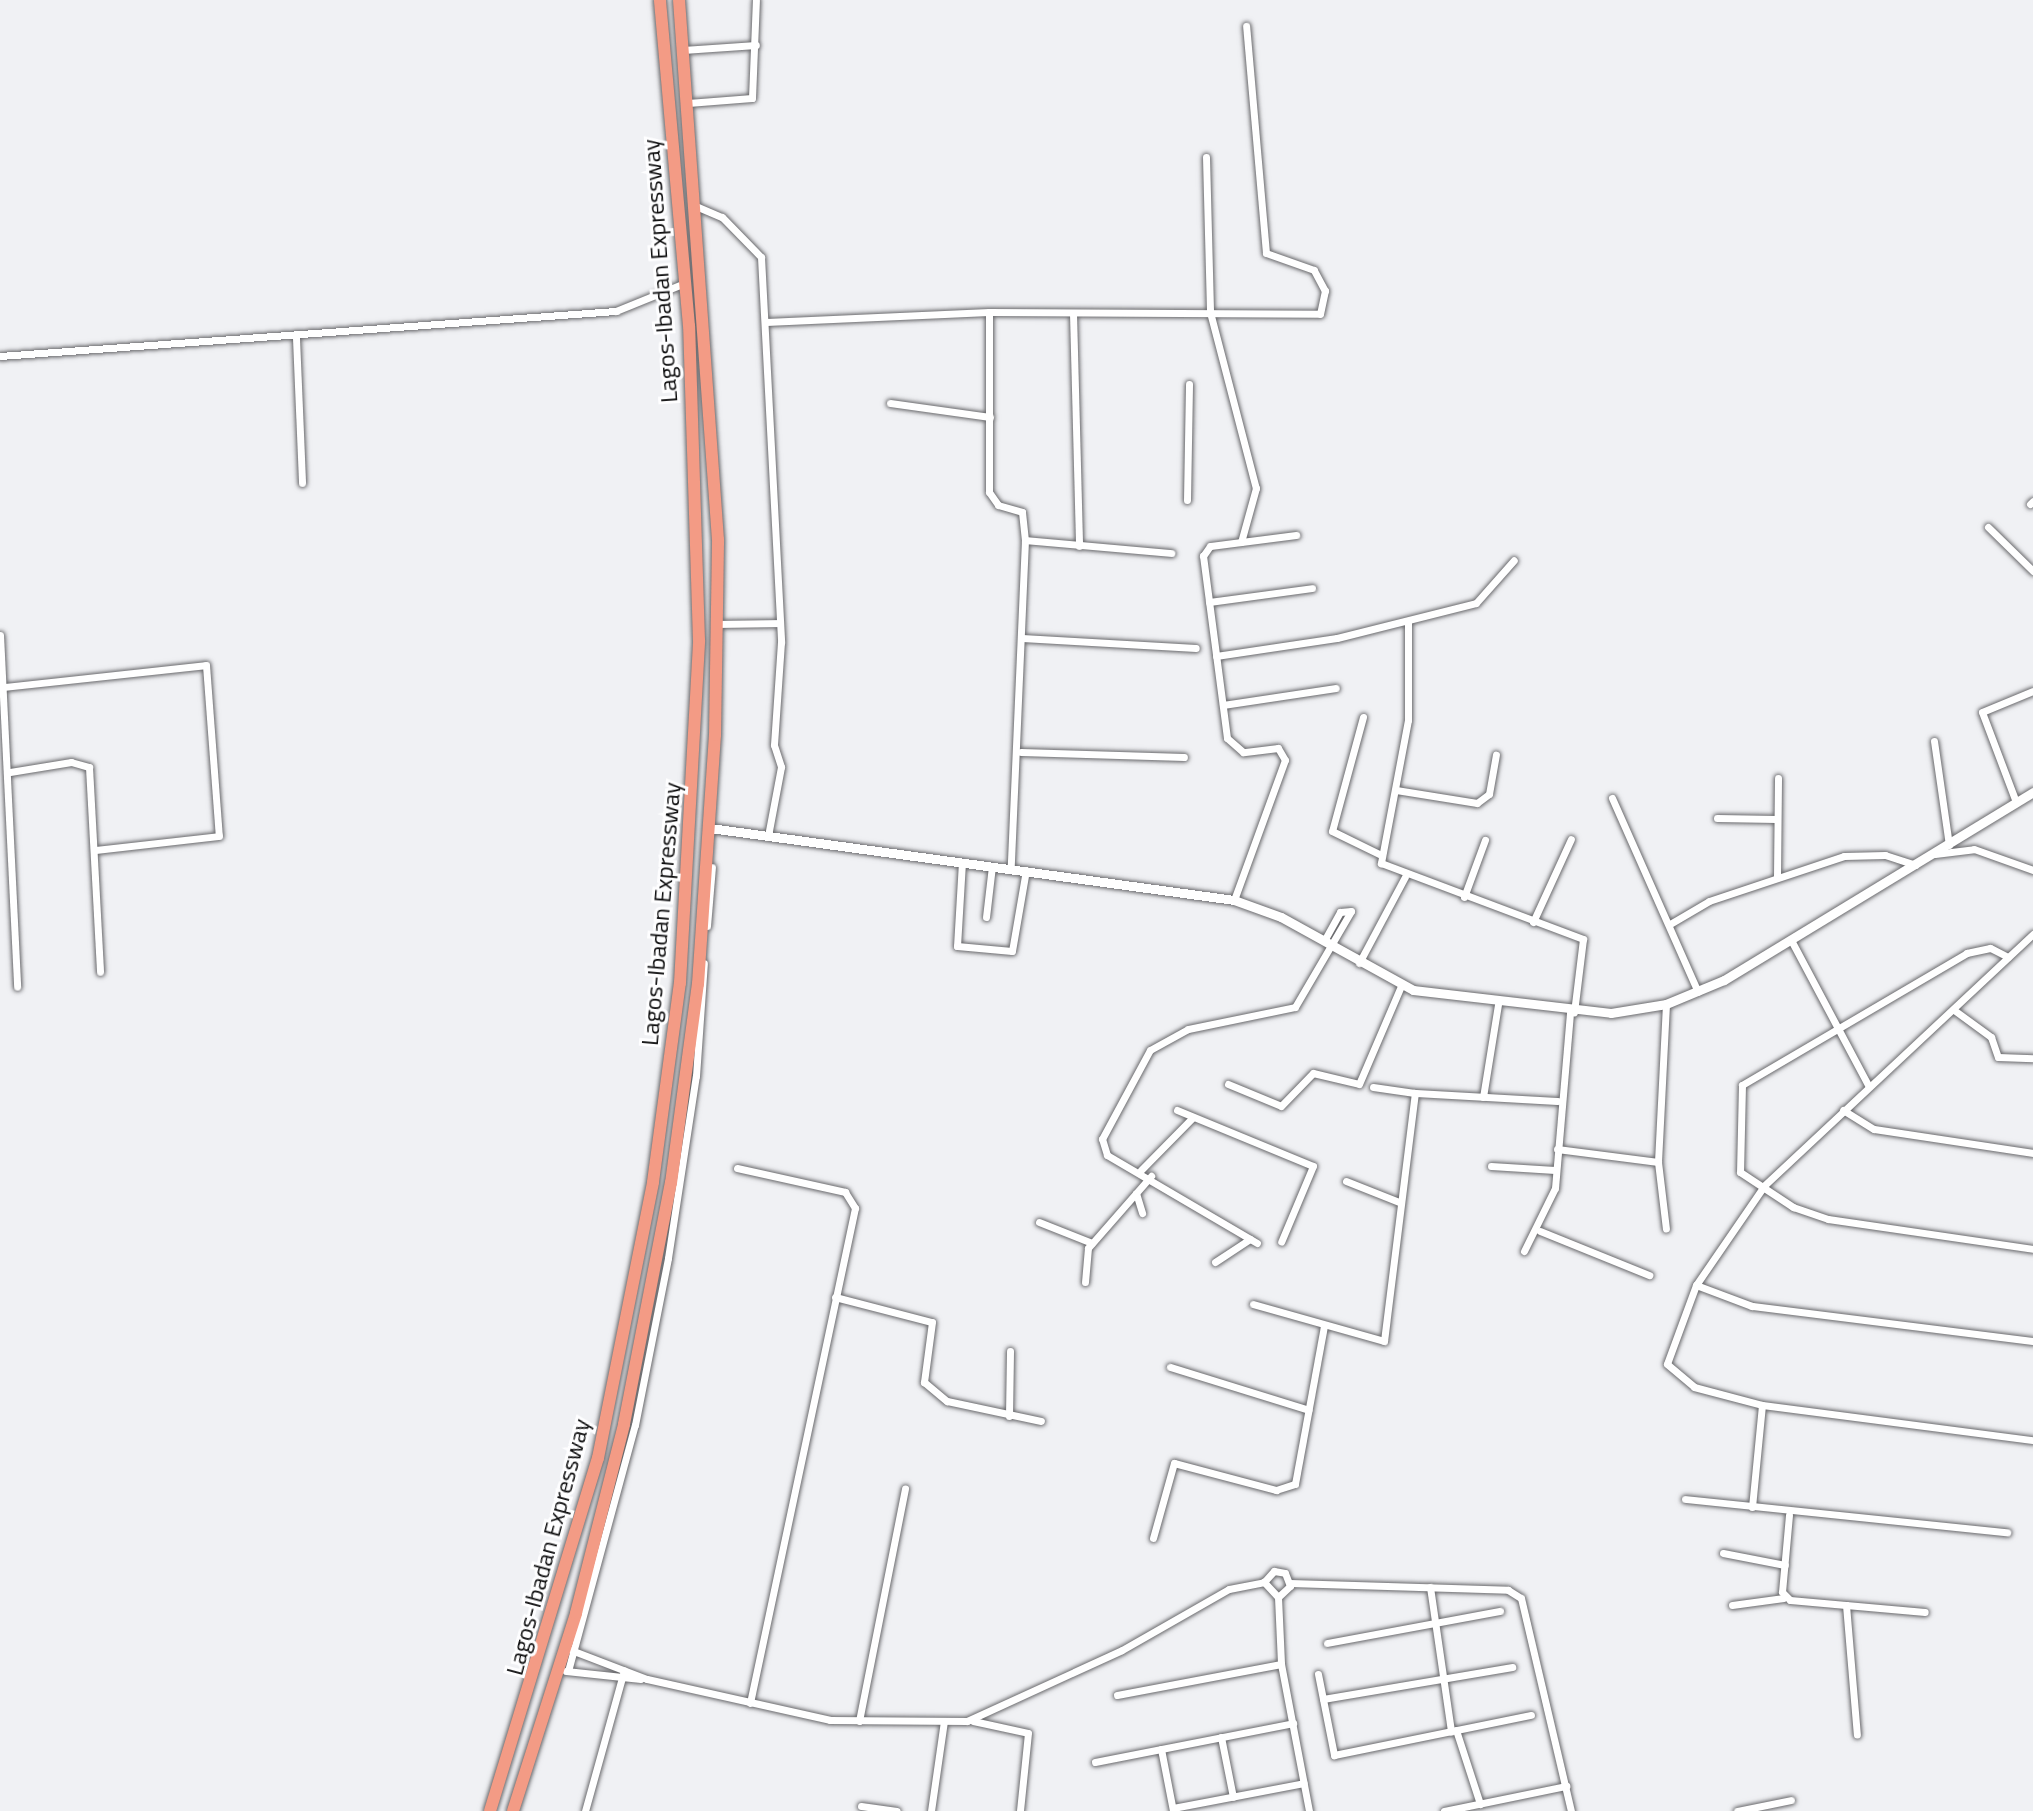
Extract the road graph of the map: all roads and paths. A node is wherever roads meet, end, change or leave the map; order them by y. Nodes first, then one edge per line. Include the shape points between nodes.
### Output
1 (660, 0) edge
2 (679, 0) edge
3 (756, 0) edge
4 (1246, 26) dead end
5 (756, 45) junction
6 (683, 50) junction
7 (688, 103) junction
8 (1206, 157) dead end
9 (698, 207) junction
10 (685, 283) junction
11 (989, 312) junction
12 (1210, 312) junction
13 (1073, 313) junction
14 (766, 322) junction
15 (296, 338) junction
16 (0, 356) edge
17 (1189, 384) dead end
18 (890, 403) dead end
19 (990, 417) junction
20 (302, 483) dead end
21 (1187, 500) dead end
22 (1988, 527) dead end
23 (1296, 535) dead end
24 (1025, 540) junction
25 (1241, 542) junction
26 (1079, 546) junction
27 (1171, 553) dead end
28 (1514, 560) dead end
29 (2033, 571) edge
30 (1312, 588) dead end
31 (1209, 602) junction
32 (1408, 621) junction
33 (780, 623) junction
34 (719, 624) junction
35 (0, 635) edge
36 (1022, 638) junction
37 (1196, 648) dead end
38 (1216, 656) junction
39 (4, 687) junction
40 (1336, 688) dead end
41 (2033, 691) edge
42 (1223, 705) junction
43 (1363, 717) dead end
44 (1934, 741) dead end
45 (1021, 752) junction
46 (1496, 755) dead end
47 (1184, 757) dead end
48 (10, 772) junction
49 (1778, 778) dead end
50 (1396, 790) junction
51 (2033, 792) edge
52 (1612, 798) dead end
53 (2016, 802) junction
54 (1717, 818) dead end
55 (1776, 819) junction
56 (712, 829) junction
57 (1964, 835) junction
58 (768, 836) junction
59 (1571, 839) dead end
60 (1485, 840) dead end
61 (1949, 845) junction
62 (1974, 849) junction
63 (97, 850) junction
64 (1934, 854) junction
65 (1381, 855) junction
66 (962, 862) junction
67 (1915, 865) junction
68 (992, 866) junction
69 (1011, 866) junction
70 (1026, 870) junction
71 (2033, 870) edge
72 (1777, 876) junction
73 (1405, 877) junction
74 (1464, 897) junction
75 (1234, 900) junction
76 (986, 917) dead end
77 (12, 918) junction
78 (0, 919) edge
79 (1533, 922) junction
80 (1670, 924) junction
81 (2033, 934) edge
82 (1791, 940) junction
83 (1324, 941) junction
84 (1336, 948) junction
85 (2008, 957) junction
86 (1359, 963) junction
87 (100, 972) dead end
88 (1401, 986) junction
89 (17, 987) dead end
90 (1698, 992) junction
91 (1498, 1004) junction
92 (1666, 1004) junction
93 (1954, 1010) junction
94 (1572, 1012) junction
95 (1837, 1032) junction
96 (2033, 1058) edge
97 (1228, 1084) dead end
98 (1373, 1087) dead end
99 (1869, 1087) junction
100 (1415, 1093) junction
101 (1483, 1097) junction
102 (1558, 1101) junction
103 (1177, 1110) dead end
104 (1843, 1110) junction
105 (1193, 1117) junction
106 (1557, 1149) junction
107 (2033, 1153) edge
108 (1658, 1162) junction
109 (1491, 1166) dead end
110 (737, 1168) dead end
111 (1141, 1170) junction
112 (1555, 1170) junction
113 (1151, 1176) junction
114 (1346, 1181) dead end
115 (1764, 1186) junction
116 (1136, 1193) junction
117 (1399, 1202) junction
118 (1142, 1213) dead end
119 (1039, 1222) dead end
120 (1666, 1229) dead end
121 (1540, 1231) junction
122 (1281, 1242) dead end
123 (1092, 1243) junction
124 (2033, 1249) edge
125 (1524, 1251) dead end
126 (1215, 1262) dead end
127 (1649, 1275) dead end
128 (1085, 1282) dead end
129 (1696, 1285) junction
130 (835, 1297) junction
131 (1253, 1304) dead end
132 (1324, 1326) junction
133 (2033, 1341) edge
134 (1010, 1351) dead end
135 (1170, 1367) dead end
136 (1762, 1405) junction
137 (1309, 1410) junction
138 (1009, 1416) junction
139 (1041, 1421) dead end
140 (2033, 1440) edge
141 (905, 1488) dead end
142 (1685, 1499) dead end
143 (1752, 1507) junction
144 (1789, 1515) junction
145 (2007, 1532) dead end
146 (1153, 1538) dead end
147 (1723, 1553) dead end
148 (1785, 1565) junction
149 (1264, 1582) junction
150 (1290, 1583) junction
151 (1430, 1587) junction
152 (1278, 1597) junction
153 (1784, 1598) junction
154 (1732, 1605) dead end
155 (1846, 1605) junction
156 (1500, 1611) dead end
157 (1925, 1612) dead end
158 (1434, 1623) junction
159 (1327, 1643) dead end
160 (570, 1649) junction
161 (1281, 1664) junction
162 (1512, 1667) dead end
163 (624, 1670) junction
164 (564, 1671) junction
165 (1318, 1674) dead end
166 (1442, 1678) junction
167 (621, 1679) junction
168 (647, 1679) junction
169 (1117, 1695) dead end
170 (1323, 1699) junction
171 (750, 1703) junction
172 (1531, 1715) dead end
173 (859, 1721) junction
174 (944, 1721) junction
175 (967, 1721) junction
176 (1293, 1723) junction
177 (1454, 1730) junction
178 (1857, 1735) dead end
179 (1221, 1737) junction
180 (1161, 1749) junction
181 (1095, 1762) dead end
182 (1304, 1783) junction
183 (1566, 1786) junction
184 (1233, 1797) junction
185 (1791, 1800) dead end
186 (1480, 1804) junction
187 (861, 1806) dead end
188 (1173, 1810) edge
189 (490, 1811) edge
190 (513, 1811) edge
191 (585, 1811) edge
192 (897, 1811) edge
193 (931, 1811) edge
194 (1020, 1811) edge
195 (1309, 1811) edge
196 (1444, 1811) edge
197 (1571, 1811) edge
198 (1737, 1811) edge

1 - 10 highway, Lagos-Ibadan Expressway
2 - 6 highway, Lagos-Ibadan Expressway
3 - 5 street
4 - 12 street via 1266,253 1314,270 1325,304 1320,314
5 - 6 street
5 - 7 street via 752,98
6 - 7 highway, Lagos-Ibadan Expressway
7 - 9 highway, Lagos-Ibadan Expressway
8 - 12 street
9 - 14 street via 722,217 761,257
9 - 34 highway, Lagos-Ibadan Expressway via 708,325
10 - 15 street via 616,311
10 - 189 highway, Lagos-Ibadan Expressway via 697,543 690,851 653,1182 589,1493
11 - 13 street
11 - 14 street
11 - 19 street
12 - 13 street
12 - 25 street via 1256,488
13 - 26 street
14 - 33 street
15 - 16 street
15 - 20 street
17 - 21 street
18 - 19 street
19 - 24 street via 991,500 1022,512
22 - 29 street
23 - 25 street
24 - 26 street
24 - 36 street
25 - 31 street via 1204,550
26 - 27 street
28 - 32 street via 1476,603
30 - 31 street
31 - 38 street
32 - 38 street
32 - 50 street via 1408,720
33 - 34 street
33 - 58 street via 774,745 781,767
34 - 56 highway, Lagos-Ibadan Expressway
35 - 39 street
36 - 37 street
36 - 45 street
38 - 42 street
39 - 48 street
39 - 63 street via 206,665 219,836
40 - 42 street
41 - 53 street via 1982,712
42 - 75 street via 1232,747 1278,748 1285,760
43 - 65 street via 1332,831
44 - 61 street
45 - 47 street
45 - 69 street
46 - 50 street via 1489,794 1477,803
48 - 63 street via 71,762 89,767
48 - 77 street
49 - 55 street
50 - 65 street
51 - 53 street
52 - 80 street
53 - 57 street
54 - 55 street
55 - 72 street
56 - 58 street
56 - 160 highway, Lagos-Ibadan Expressway via 671,1183 624,1424
57 - 61 street
57 - 62 street
58 - 66 street
59 - 79 street
60 - 74 street
61 - 64 street
62 - 64 street
62 - 71 street
63 - 87 street
64 - 67 street
65 - 73 street via 1388,871
66 - 68 street
66 - 70 street via 957,946 1012,951
67 - 72 street via 1863,853
67 - 82 street
68 - 69 street
68 - 76 street
69 - 70 street
70 - 75 street
72 - 80 street
73 - 74 street
73 - 86 street
74 - 79 street
75 - 83 street
77 - 78 street
77 - 89 street
79 - 94 street via 1583,939
80 - 90 street
81 - 85 street
82 - 90 street
82 - 95 street
83 - 84 street
83 - 84 street via 1340,912 1351,911
84 - 86 street
84 - 111 street via 1295,1007 1188,1029 1150,1050 1102,1139 1107,1155
85 - 93 street
85 - 95 street via 1990,948 1967,953
86 - 88 street
88 - 91 street
88 - 97 street via 1358,1085 1311,1073 1281,1106
90 - 92 street
91 - 94 street
91 - 101 street
92 - 94 street
92 - 108 street
93 - 96 street via 1991,1037 1998,1057
93 - 99 street
94 - 102 street
95 - 99 street
95 - 115 street via 1742,1085 1740,1172
98 - 100 street
99 - 104 street
100 - 101 street
100 - 117 street
101 - 102 street
102 - 106 street
103 - 105 street
104 - 107 street via 1874,1129
104 - 115 street
105 - 111 street
105 - 122 street via 1313,1166
106 - 108 street
106 - 112 street
108 - 120 street
109 - 112 street
110 - 130 street via 854,1198
111 - 113 street
112 - 121 street
113 - 116 street
113 - 126 street via 1253,1241
114 - 117 street
115 - 124 street via 1828,1219
115 - 129 street
116 - 118 street
116 - 123 street
117 - 132 street via 1387,1336 1377,1341
119 - 123 street
121 - 125 street
121 - 127 street
123 - 128 street
129 - 133 street via 1752,1306
129 - 136 street via 1667,1364 1694,1387
130 - 138 street via 932,1322 928,1388 974,1411
130 - 171 street
131 - 132 street
132 - 137 street
134 - 138 street
135 - 137 street
136 - 140 street
136 - 143 street
137 - 146 street via 1295,1484 1276,1490 1174,1463
138 - 139 street
141 - 173 street
142 - 143 street
143 - 144 street
144 - 145 street
144 - 148 street
147 - 148 street
148 - 153 street
149 - 150 street via 1280,1571
149 - 152 street
149 - 175 street via 1229,1589 1122,1650
150 - 151 street
150 - 152 street
151 - 158 street
151 - 183 street via 1508,1590 1521,1598
152 - 161 street
153 - 154 street
153 - 155 street
155 - 157 street
155 - 178 street
156 - 158 street
158 - 159 street
158 - 166 street
160 - 163 street
160 - 164 highway, Lagos-Ibadan Expressway
161 - 169 street
161 - 176 street
162 - 166 street
163 - 167 street
163 - 168 street
164 - 167 street
164 - 190 highway, Lagos-Ibadan Expressway
165 - 170 street
166 - 170 street
166 - 177 street
167 - 168 street
167 - 191 street
168 - 171 street
170 - 177 street via 1334,1755
171 - 173 street
172 - 177 street
173 - 174 street
174 - 175 street
174 - 193 street
175 - 194 street via 1028,1733
176 - 179 street
176 - 182 street
177 - 186 street
179 - 180 street
179 - 184 street
180 - 181 street
180 - 188 street
182 - 184 street
182 - 195 street
183 - 186 street
183 - 197 street
184 - 188 street
185 - 198 street
186 - 196 street
187 - 192 street

